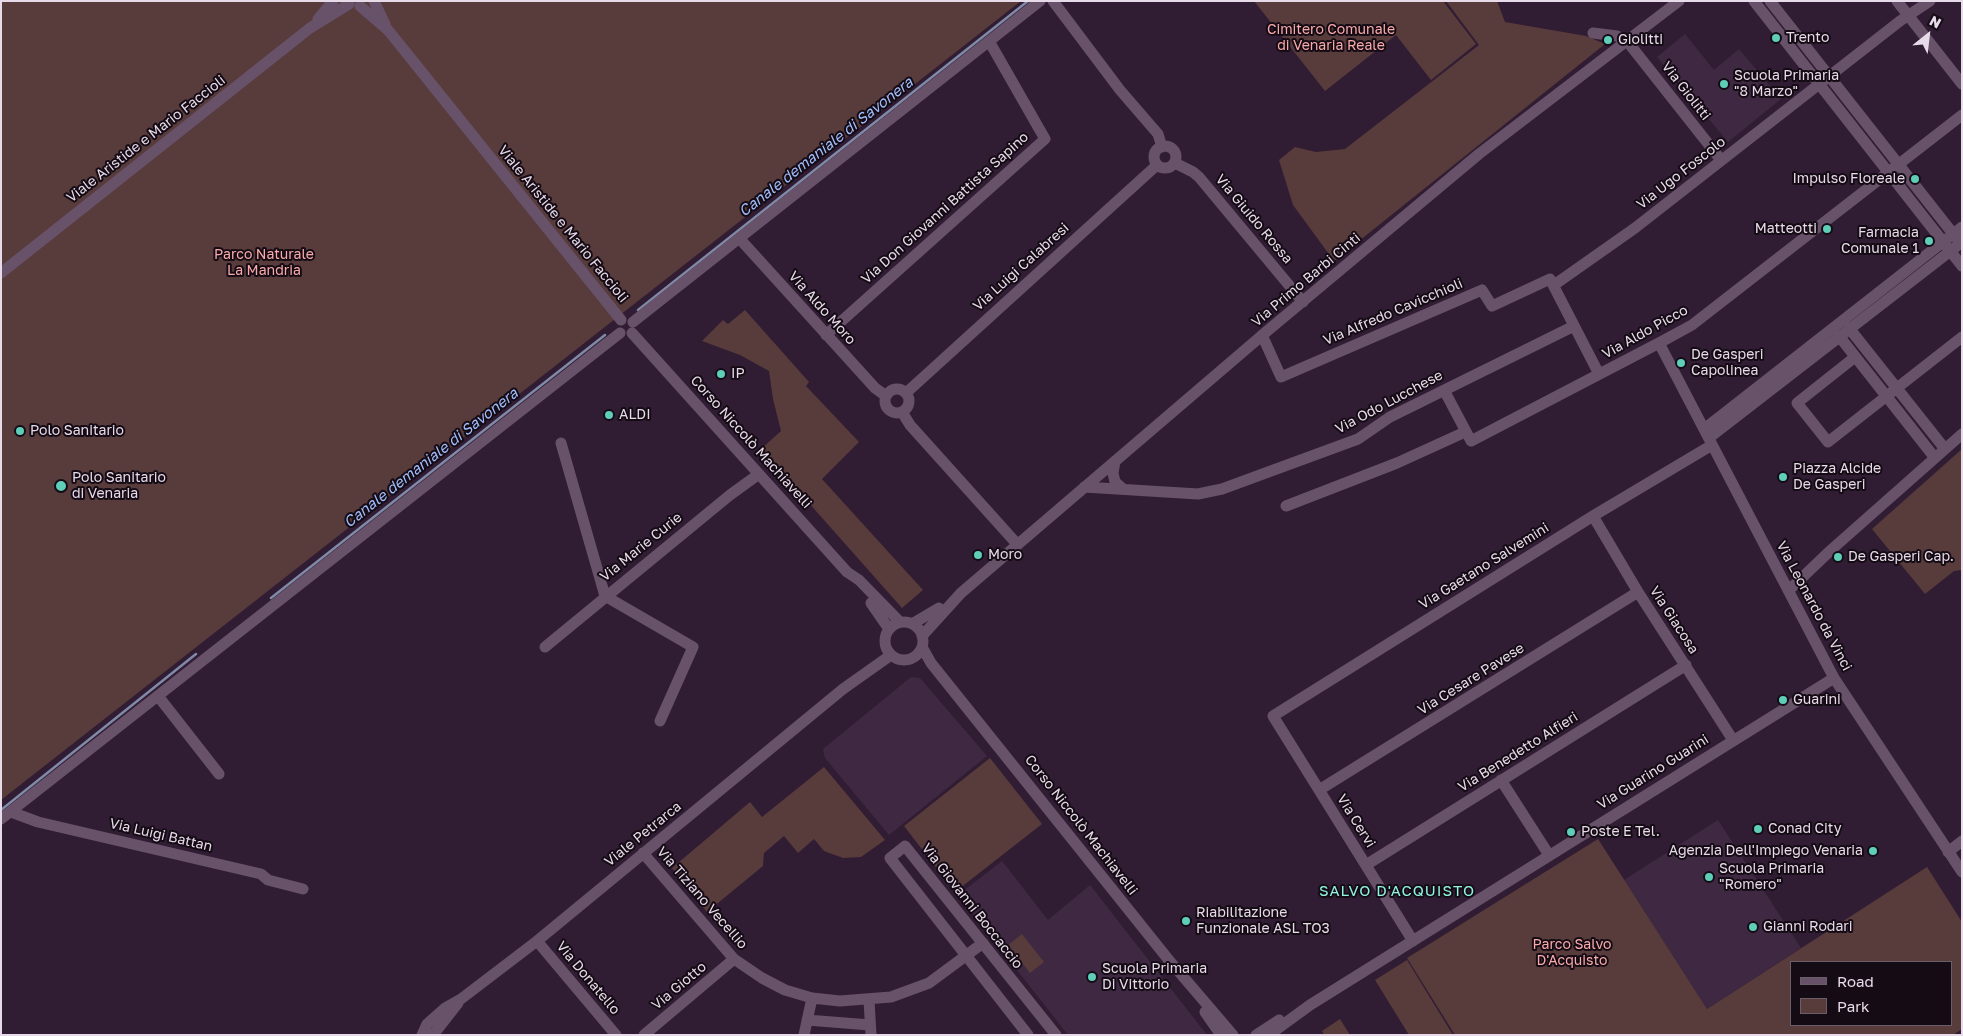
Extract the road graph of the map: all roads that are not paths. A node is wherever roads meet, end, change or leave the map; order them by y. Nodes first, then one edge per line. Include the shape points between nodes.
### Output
1 (333, 1) edge
2 (374, 1) edge
3 (1040, 1) edge
4 (1053, 1) edge
5 (1679, 1) edge
6 (1754, 1) edge
7 (1770, 1) edge
8 (1897, 1) edge
9 (1930, 1) edge
10 (355, 3) edge
11 (1908, 15) junction
12 (310, 28) junction
13 (388, 30) junction
14 (1593, 33) dead end
15 (989, 41) junction
16 (1627, 41) junction
17 (1824, 80) junction
18 (1962, 84) edge
19 (1962, 115) edge
20 (1162, 147) junction
21 (1721, 160) junction
22 (1175, 163) junction
23 (1158, 165) junction
24 (1899, 165) junction
25 (1888, 173) junction
26 (739, 238) junction
27 (1960, 238) edge
28 (1947, 247) junction
29 (1962, 266) edge
30 (1, 273) edge
31 (1552, 282) junction
32 (1303, 302) junction
33 (1574, 326) junction
34 (1849, 328) junction
35 (628, 329) junction
36 (826, 335) junction
37 (1262, 335) junction
38 (1839, 336) junction
39 (1962, 337) edge
40 (1659, 343) junction
41 (1855, 357) junction
42 (1599, 374) junction
43 (1898, 389) junction
44 (1444, 390) junction
45 (906, 392) junction
46 (886, 396) junction
47 (1886, 397) junction
48 (902, 412) junction
49 (1466, 432) junction
50 (1962, 434) edge
51 (1708, 437) junction
52 (561, 443) dead end
53 (1945, 449) junction
54 (1935, 458) junction
55 (1115, 461) junction
56 (759, 474) junction
57 (1084, 487) junction
58 (1123, 489) junction
59 (1286, 506) dead end
60 (1593, 516) junction
61 (1017, 544) junction
62 (847, 572) junction
63 (1789, 590) junction
64 (1638, 592) junction
65 (961, 593) junction
66 (605, 596) junction
67 (276, 604) junction
68 (906, 623) junction
69 (889, 629) junction
70 (922, 641) junction
71 (545, 647) dead end
72 (888, 650) junction
73 (912, 658) junction
74 (1686, 665) junction
75 (1834, 678) junction
76 (176, 682) junction
77 (158, 696) junction
78 (971, 710) junction
79 (1273, 716) joint
80 (660, 721) dead end
81 (1733, 740) junction
82 (219, 774) dead end
83 (1501, 780) junction
84 (1319, 790) junction
85 (6, 816) edge
86 (1962, 841) edge
87 (1948, 852) junction
88 (644, 853) junction
89 (1549, 855) junction
90 (1366, 865) junction
91 (1962, 872) edge
92 (303, 889) dead end
93 (538, 941) junction
94 (1413, 941) junction
95 (983, 943) junction
96 (966, 956) junction
97 (1168, 959) junction
98 (734, 960) junction
99 (812, 998) junction
100 (460, 1000) junction
101 (869, 1000) junction
102 (1310, 1005) junction
103 (807, 1020) junction
104 (871, 1030) edge
105 (422, 1035) edge
106 (433, 1035) edge
107 (616, 1035) edge
108 (644, 1035) edge
109 (804, 1035) edge
110 (1028, 1035) edge
111 (1056, 1035) edge
112 (1221, 1035) edge
113 (1233, 1035) edge
114 (1256, 1035) edge
115 (1269, 1035) edge

1 - 12 street, Viale Aristide e Mario Faccioli
2 - 13 street, Viale Aristide e Mario Faccioli
3 - 15 street
4 - 20 street via 1120,90 1158,134
5 - 16 street, Via Primo Barbi Cinti
6 - 17 street
7 - 17 street
8 - 11 street
9 - 11 street, Via Ugo Foscolo
10 - 12 street, Viale Aristide e Mario Faccioli
10 - 13 street, Viale Aristide e Mario Faccioli
11 - 17 street, Via Ugo Foscolo
11 - 18 street
12 - 30 street, Viale Aristide e Mario Faccioli
13 - 35 street, Viale Aristide e Mario Faccioli via 621,320 618,324
14 - 16 street via 1617,36
15 - 26 street
15 - 36 street, Via Don Giovanni Battista Sapino via 1045,139
16 - 21 street, Via Giolitti
16 - 32 street, Via Primo Barbi Cinti via 1479,154
17 - 21 street, Via Ugo Foscolo
17 - 24 street
17 - 25 street
19 - 24 street, Via Aldo Picco
20 - 22 street via 1173,149
20 - 23 street via 1155,154
21 - 31 street, Via Ugo Foscolo via 1635,228
22 - 23 street via 1167,168
22 - 32 street, Via Giuido Rossa via 1199,177
23 - 45 street, Via Luigi Calabresi
24 - 25 street, Via Aldo Picco
24 - 27 street
25 - 28 street
25 - 40 street, Via Aldo Picco via 1692,325
26 - 35 street
26 - 36 street, Via Aldo Moro
27 - 28 street
28 - 29 street
28 - 34 street
28 - 51 street
31 - 33 street
31 - 37 street, Via Alfredo Cavicchioli via 1492,306 1482,290 1281,377
32 - 37 street, Via Primo Barbi Cinti
33 - 42 street
33 - 44 street, Via Odo Lucchese
34 - 38 street
34 - 43 street
35 - 56 street, Corso Niccolò Machiavelli
35 - 67 street
36 - 46 street, Via Aldo Moro
37 - 55 street, Via Primo Barbi Cinti
38 - 41 street
38 - 51 street
39 - 43 street
40 - 42 street, Via Aldo Picco
40 - 51 street, Via Leonardo da Vinci
41 - 47 street
41 - 47 street via 1797,403 1828,442
42 - 49 street, Via Aldo Picco via 1471,442
43 - 47 street
43 - 53 street
44 - 49 street
44 - 58 street, Via Odo Lucchese via 1390,417 1358,439 1222,489 1198,494
45 - 46 street via 895,389
45 - 48 street via 909,403
46 - 48 street via 888,410
47 - 54 street
48 - 61 street via 922,439
49 - 59 street
50 - 53 street
51 - 60 street, Via Gaetano Salvemini
51 - 63 street, Via Leonardo da Vinci
52 - 66 street
53 - 54 street
54 - 63 street
55 - 57 street, Via Primo Barbi Cinti
55 - 58 street via 1115,482
56 - 62 street, Corso Niccolò Machiavelli
56 - 66 street, Via Marie Curie
57 - 58 street
57 - 61 street, Via Primo Barbi Cinti
60 - 64 street, Via Giacosa
60 - 79 street, Via Gaetano Salvemini
61 - 65 street, Via Primo Barbi Cinti
62 - 68 street, Corso Niccolò Machiavelli
62 - 69 street, Corso Niccolò Machiavelli
63 - 75 street, Via Leonardo da Vinci
64 - 74 street, Via Giacosa
64 - 84 street, Via Cesare Pavese
65 - 68 street, Via Primo Barbi Cinti
65 - 70 street, Via Primo Barbi Cinti
66 - 71 street, Via Marie Curie
66 - 80 street via 693,647
67 - 76 street
67 - 76 street via 206,653
68 - 69 street
68 - 70 street
69 - 72 street via 885,636
70 - 73 street
70 - 78 street, Corso Niccolò Machiavelli via 931,663
72 - 73 street via 901,660
72 - 88 street, Viale Petrarca
73 - 78 street, Corso Niccolò Machiavelli
74 - 81 street, Via Giacosa
74 - 83 street, Via Benedetto Alfieri
75 - 81 street, Via Guarino Guarini
75 - 87 street, Via Leonardo da Vinci
76 - 77 street
77 - 82 street
77 - 85 street
78 - 97 street, Corso Niccolò Machiavelli
79 - 84 street, Via Cervi
81 - 89 street, Via Guarino Guarini
83 - 89 street
83 - 90 street, Via Benedetto Alfieri
84 - 90 street, Via Cervi
85 - 92 street, Via Luigi Battan via 252,872 268,880
86 - 87 street
87 - 91 street, Via Leonardo da Vinci
88 - 93 street, Viale Petrarca
88 - 98 street, Via Tiziano Vecellio
89 - 94 street, Via Guarino Guarini
90 - 94 street, Via Cervi
93 - 100 street, Viale Petrarca
93 - 107 street, Via Donatello
94 - 102 street, Via Guarino Guarini
95 - 96 street, Via Tiziano Vecellio
95 - 96 street, Via Giovanni Boccaccio via 905,846 897,852 890,858
95 - 111 street, Via Giovanni Boccaccio
96 - 101 street, Via Tiziano Vecellio via 929,983 891,997
96 - 110 street, Via Giovanni Boccaccio
97 - 112 street, Corso Niccolò Machiavelli
97 - 113 street, Corso Niccolò Machiavelli
98 - 99 street, Via Tiziano Vecellio via 785,990
98 - 108 street, Via Giotto
99 - 101 street, Via Tiziano Vecellio
99 - 103 street
100 - 105 street, Viale Petrarca via 445,1008 428,1024
100 - 106 street, Viale Petrarca
101 - 104 street
102 - 114 street, Via Guarino Guarini via 1272,1023
102 - 115 street, Via Guarino Guarini
103 - 104 street
103 - 109 street

